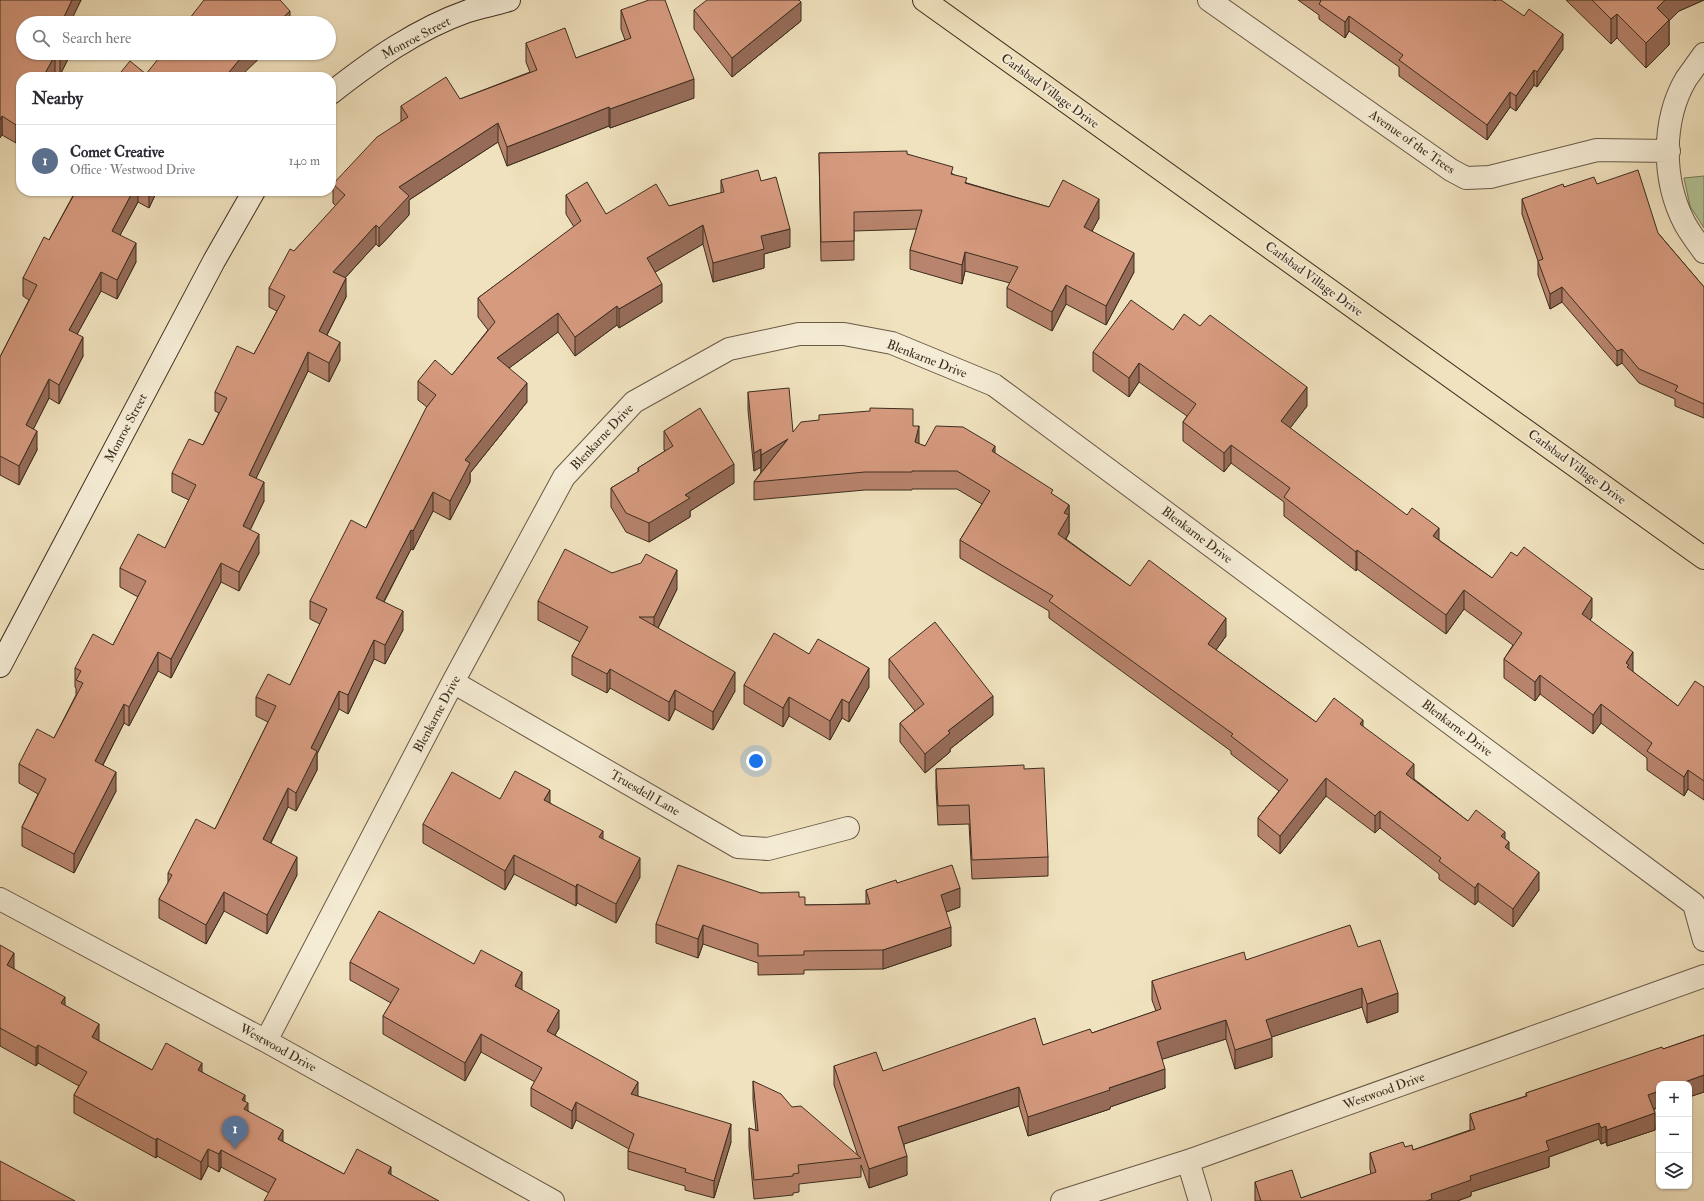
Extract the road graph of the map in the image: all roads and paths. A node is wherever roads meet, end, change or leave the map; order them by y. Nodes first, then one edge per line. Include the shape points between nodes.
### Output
1 (509, 0) edge
2 (924, 0) edge
3 (1209, 0) edge
4 (1704, 54) edge
5 (336, 89) edge
6 (1669, 151) junction
7 (251, 196) edge
8 (1704, 252) edge
9 (1704, 558) edge
10 (0, 666) edge
11 (453, 682) junction
12 (848, 828) dead end
13 (0, 899) edge
14 (1704, 940) edge
15 (1704, 976) edge
16 (266, 1041) junction
17 (1188, 1161) junction
18 (553, 1201) edge
19 (1062, 1201) edge
20 (1200, 1201) edge

1 - 5 street, Monroe Street via 467,12 421,32 374,60
2 - 9 main road, Carlsbad Village Drive
3 - 6 street, Avenue of the Trees via 1466,178 1490,178 1597,150
4 - 6 street via 1686,80 1672,117
6 - 8 street via 1672,190 1684,222
7 - 10 street, Monroe Street via 214,261
11 - 12 street, Truesdell Lane via 738,847 768,849
11 - 14 street, Blenkarne Drive via 564,477 634,402 729,349 799,334 844,334 892,343 994,385 1694,904
11 - 16 street, Blenkarne Drive
13 - 16 street, Westwood Drive
15 - 17 street, Westwood Drive
16 - 18 street, Westwood Drive
17 - 19 street, Westwood Drive
17 - 20 street

